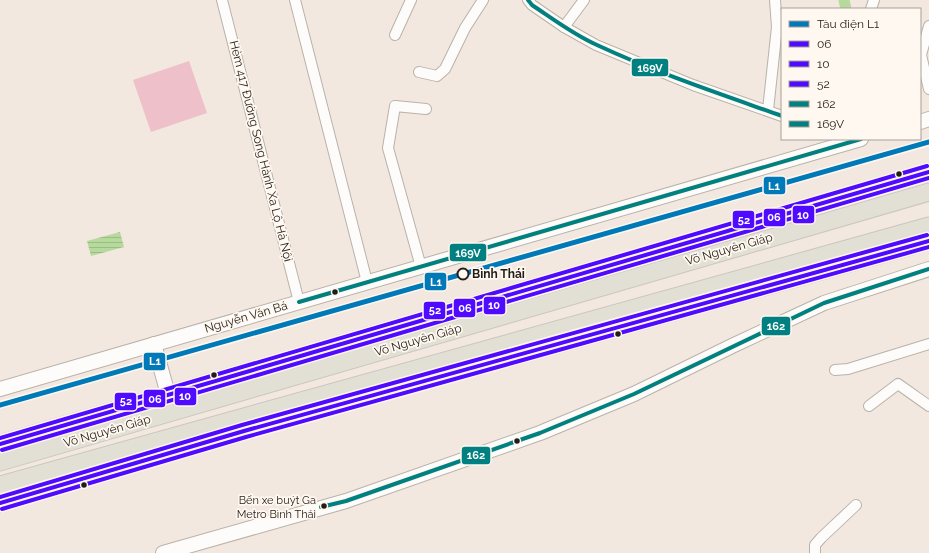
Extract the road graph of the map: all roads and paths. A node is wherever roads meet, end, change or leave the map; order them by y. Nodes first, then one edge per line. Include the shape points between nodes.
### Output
1 (222, 0) edge
2 (295, 0) edge
3 (411, 0) edge
4 (483, 0) edge
5 (528, 0) edge
6 (584, 0) edge
7 (775, 0) edge
8 (929, 26) edge
9 (564, 28) junction
10 (395, 35) dead end
11 (922, 45) edge
12 (419, 72) dead end
13 (929, 89) edge
14 (426, 109) dead end
15 (768, 110) junction
16 (781, 116) edge
17 (851, 140) edge
18 (841, 141) edge
19 (929, 172) edge
20 (929, 192) edge
21 (929, 226) edge
22 (929, 241) edge
23 (421, 267) junction
24 (929, 269) edge
25 (367, 282) junction
26 (299, 302) junction
27 (154, 344) junction
28 (929, 344) edge
29 (835, 370) dead end
30 (0, 388) edge
31 (168, 395) junction
32 (869, 406) dead end
33 (929, 406) edge
34 (173, 412) junction
35 (0, 444) edge
36 (0, 462) edge
37 (0, 485) edge
38 (0, 503) edge
39 (856, 505) dead end
40 (163, 553) edge
41 (815, 553) edge

1 - 26 street, Hẻm 417 Đường Song Hành Xa Lộ Hà Nội
2 - 25 street
3 - 10 street
4 - 12 street via 465,28 445,69 436,76
5 - 9 street
6 - 9 street
7 - 15 street via 777,27
8 - 11 street
9 - 15 street via 596,45 693,85
11 - 13 street via 921,55
14 - 23 street via 395,106 388,148
15 - 16 street
17 - 18 main road, Nguyễn Văn Bá
18 - 23 main road, Nguyễn Văn Bá
19 - 31 highway, Võ Nguyên Giáp
20 - 34 highway, Võ Nguyên Giáp
21 - 37 highway, Võ Nguyên Giáp
22 - 38 highway via 244,431
23 - 25 main road, Nguyễn Văn Bá
24 - 40 main road via 824,303 634,394 540,433 346,500
25 - 26 main road, Nguyễn Văn Bá
26 - 27 main road, Nguyễn Văn Bá
27 - 30 main road, Nguyễn Văn Bá
27 - 31 main road
28 - 29 street via 848,369
31 - 34 main road
31 - 35 highway, Võ Nguyên Giáp
32 - 33 street via 898,384
34 - 36 highway, Võ Nguyên Giáp
39 - 41 street via 815,545

